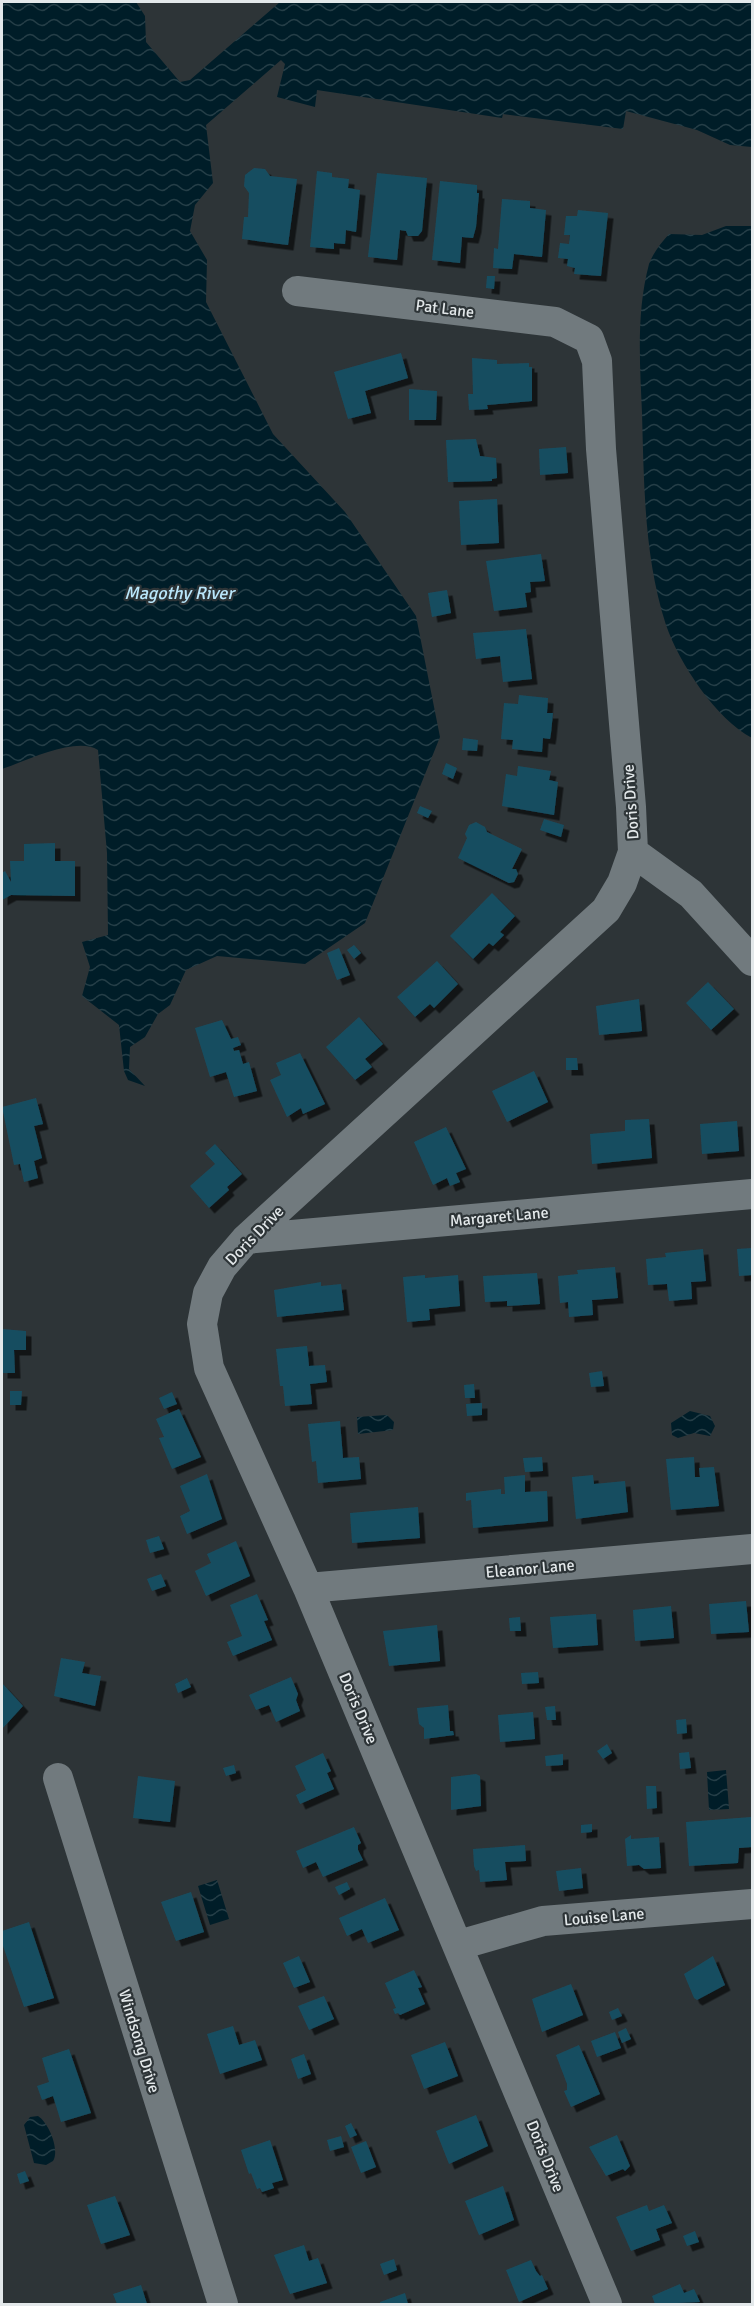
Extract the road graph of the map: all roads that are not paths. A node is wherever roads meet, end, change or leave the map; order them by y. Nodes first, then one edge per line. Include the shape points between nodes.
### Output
1 (297, 291) dead end
2 (589, 339) joint
3 (633, 852) junction
4 (753, 961) edge
5 (753, 1194) edge
6 (246, 1239) junction
7 (753, 1549) edge
8 (308, 1588) junction
9 (58, 1778) dead end
10 (753, 1904) edge
11 (459, 1945) junction
12 (223, 2304) edge
13 (607, 2304) edge

1 - 2 street, Pat Lane via 555,322
2 - 3 street, Doris Drive via 597,361
3 - 4 street via 691,894
3 - 6 street, Doris Drive via 622,883 606,910
5 - 6 street, Margaret Lane
6 - 8 street, Doris Drive via 222,1267 208,1293 202,1324 203,1345 209,1368
7 - 8 street, Eleanor Lane
8 - 11 street, Doris Drive
9 - 12 street, Windsong Drive
10 - 11 street, Louise Lane via 543,1921
11 - 13 street, Doris Drive

